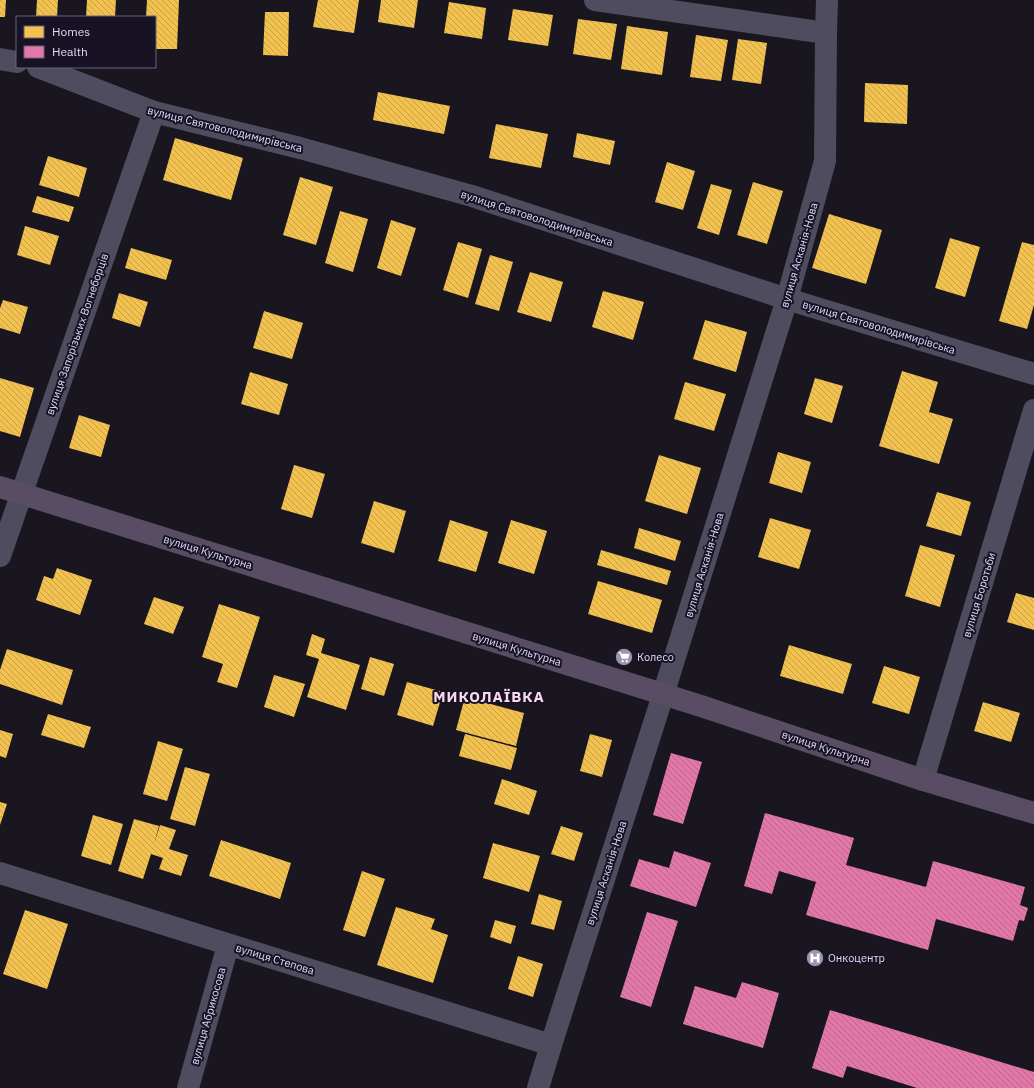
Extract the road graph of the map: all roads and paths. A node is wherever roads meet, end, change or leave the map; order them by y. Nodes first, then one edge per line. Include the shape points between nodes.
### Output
1 (595, 0) edge
2 (827, 0) edge
3 (826, 34) junction
4 (0, 59) edge
5 (16, 62) edge
6 (41, 68) edge
7 (154, 112) junction
8 (787, 299) junction
9 (1034, 374) edge
10 (1034, 410) edge
11 (0, 487) edge
12 (21, 493) junction
13 (0, 556) edge
14 (663, 695) junction
15 (923, 780) junction
16 (1034, 813) edge
17 (0, 873) edge
18 (228, 945) junction
19 (551, 1045) junction
20 (188, 1088) edge
21 (538, 1088) edge

1 - 3 street
2 - 3 street, вулиця Асканія-Нова
3 - 8 street, вулиця Асканія-Нова via 825,161
4 - 5 street
6 - 7 street, вулиця Святоволодимирівська
7 - 8 street, вулиця Святоволодимирівська via 300,148 472,196
7 - 12 street, вулиця Запорізьких Вогнеборців
8 - 9 street, вулиця Святоволодимирівська
8 - 14 street, вулиця Асканія-Нова
10 - 15 street, вулиця Боротьби
11 - 12 main road, вулиця Культурна
12 - 13 street, вулиця Запорізьких Вогнеборців
12 - 14 main road, вулиця Культурна
14 - 15 main road, вулиця Культурна
14 - 19 street, вулиця Асканія-Нова
15 - 16 main road, вулиця Культурна
17 - 18 street, вулиця Степова
18 - 19 street, вулиця Степова
18 - 20 street, вулиця Абрикосова
19 - 21 street, вулиця Асканія-Нова

